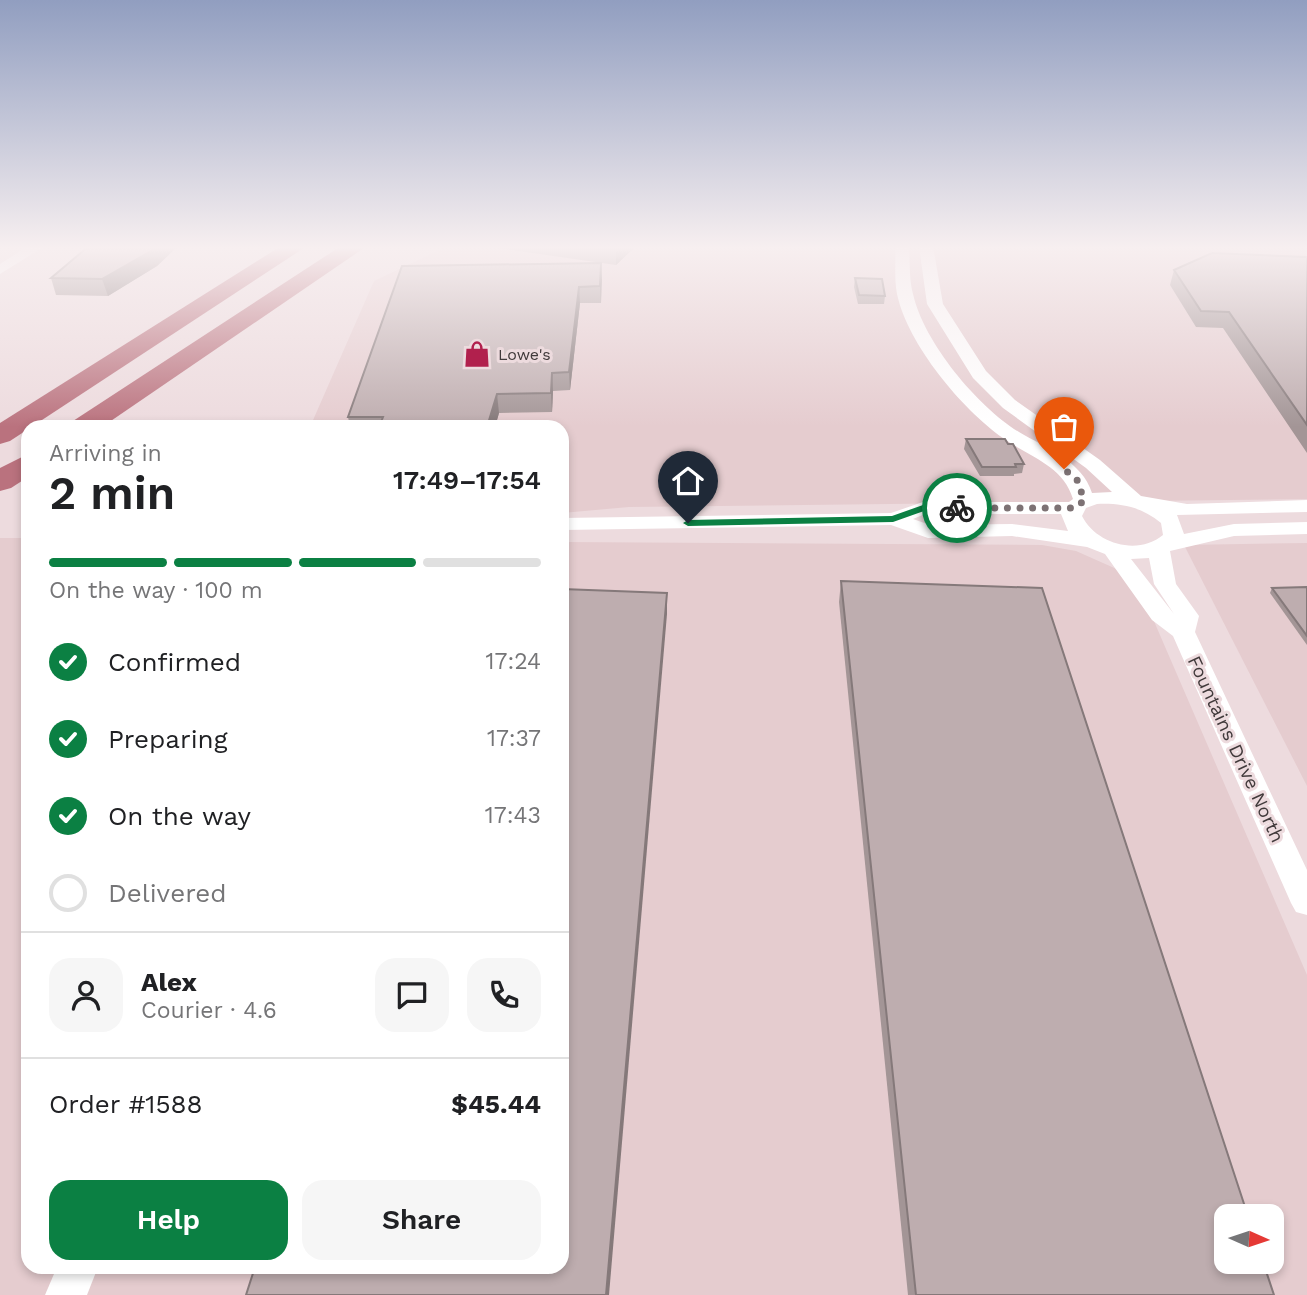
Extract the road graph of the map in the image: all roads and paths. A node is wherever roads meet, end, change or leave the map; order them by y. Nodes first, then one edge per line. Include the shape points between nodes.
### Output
1 (203, 306) edge
2 (259, 306) edge
3 (261, 306) edge
4 (910, 306) edge
5 (937, 306) edge
6 (249, 314) junction
7 (24, 420) edge
8 (93, 420) edge
9 (21, 422) edge
10 (0, 435) edge
11 (21, 468) edge
12 (0, 482) edge
13 (1143, 504) junction
14 (1079, 505) junction
15 (1307, 506) edge
16 (893, 519) junction
17 (569, 524) edge
18 (1307, 528) edge
19 (1102, 545) junction
20 (1164, 546) junction
21 (1183, 632) junction
22 (1307, 903) edge
23 (75, 1274) edge
24 (66, 1295) edge

1 - 7 highway
2 - 6 highway
3 - 6 highway
4 - 14 street via 961,393 1010,435 1051,458 1078,481
5 - 13 street via 979,374 1009,404
6 - 8 highway
9 - 10 highway
11 - 12 highway
13 - 14 street via 1107,497
13 - 15 street via 1187,510
13 - 20 street, Fountains Drive North via 1171,521 1175,530
14 - 16 street via 923,508
14 - 19 street, Fountains Drive North via 1071,516 1073,524
16 - 17 street
16 - 19 street via 928,532 1012,530
18 - 20 street via 1234,530
19 - 20 street via 1128,551
19 - 21 street, Fountains Drive North via 1160,615
20 - 21 street, Fountains Drive North via 1166,584 1187,616
21 - 22 street, Fountains Drive North
23 - 24 street

